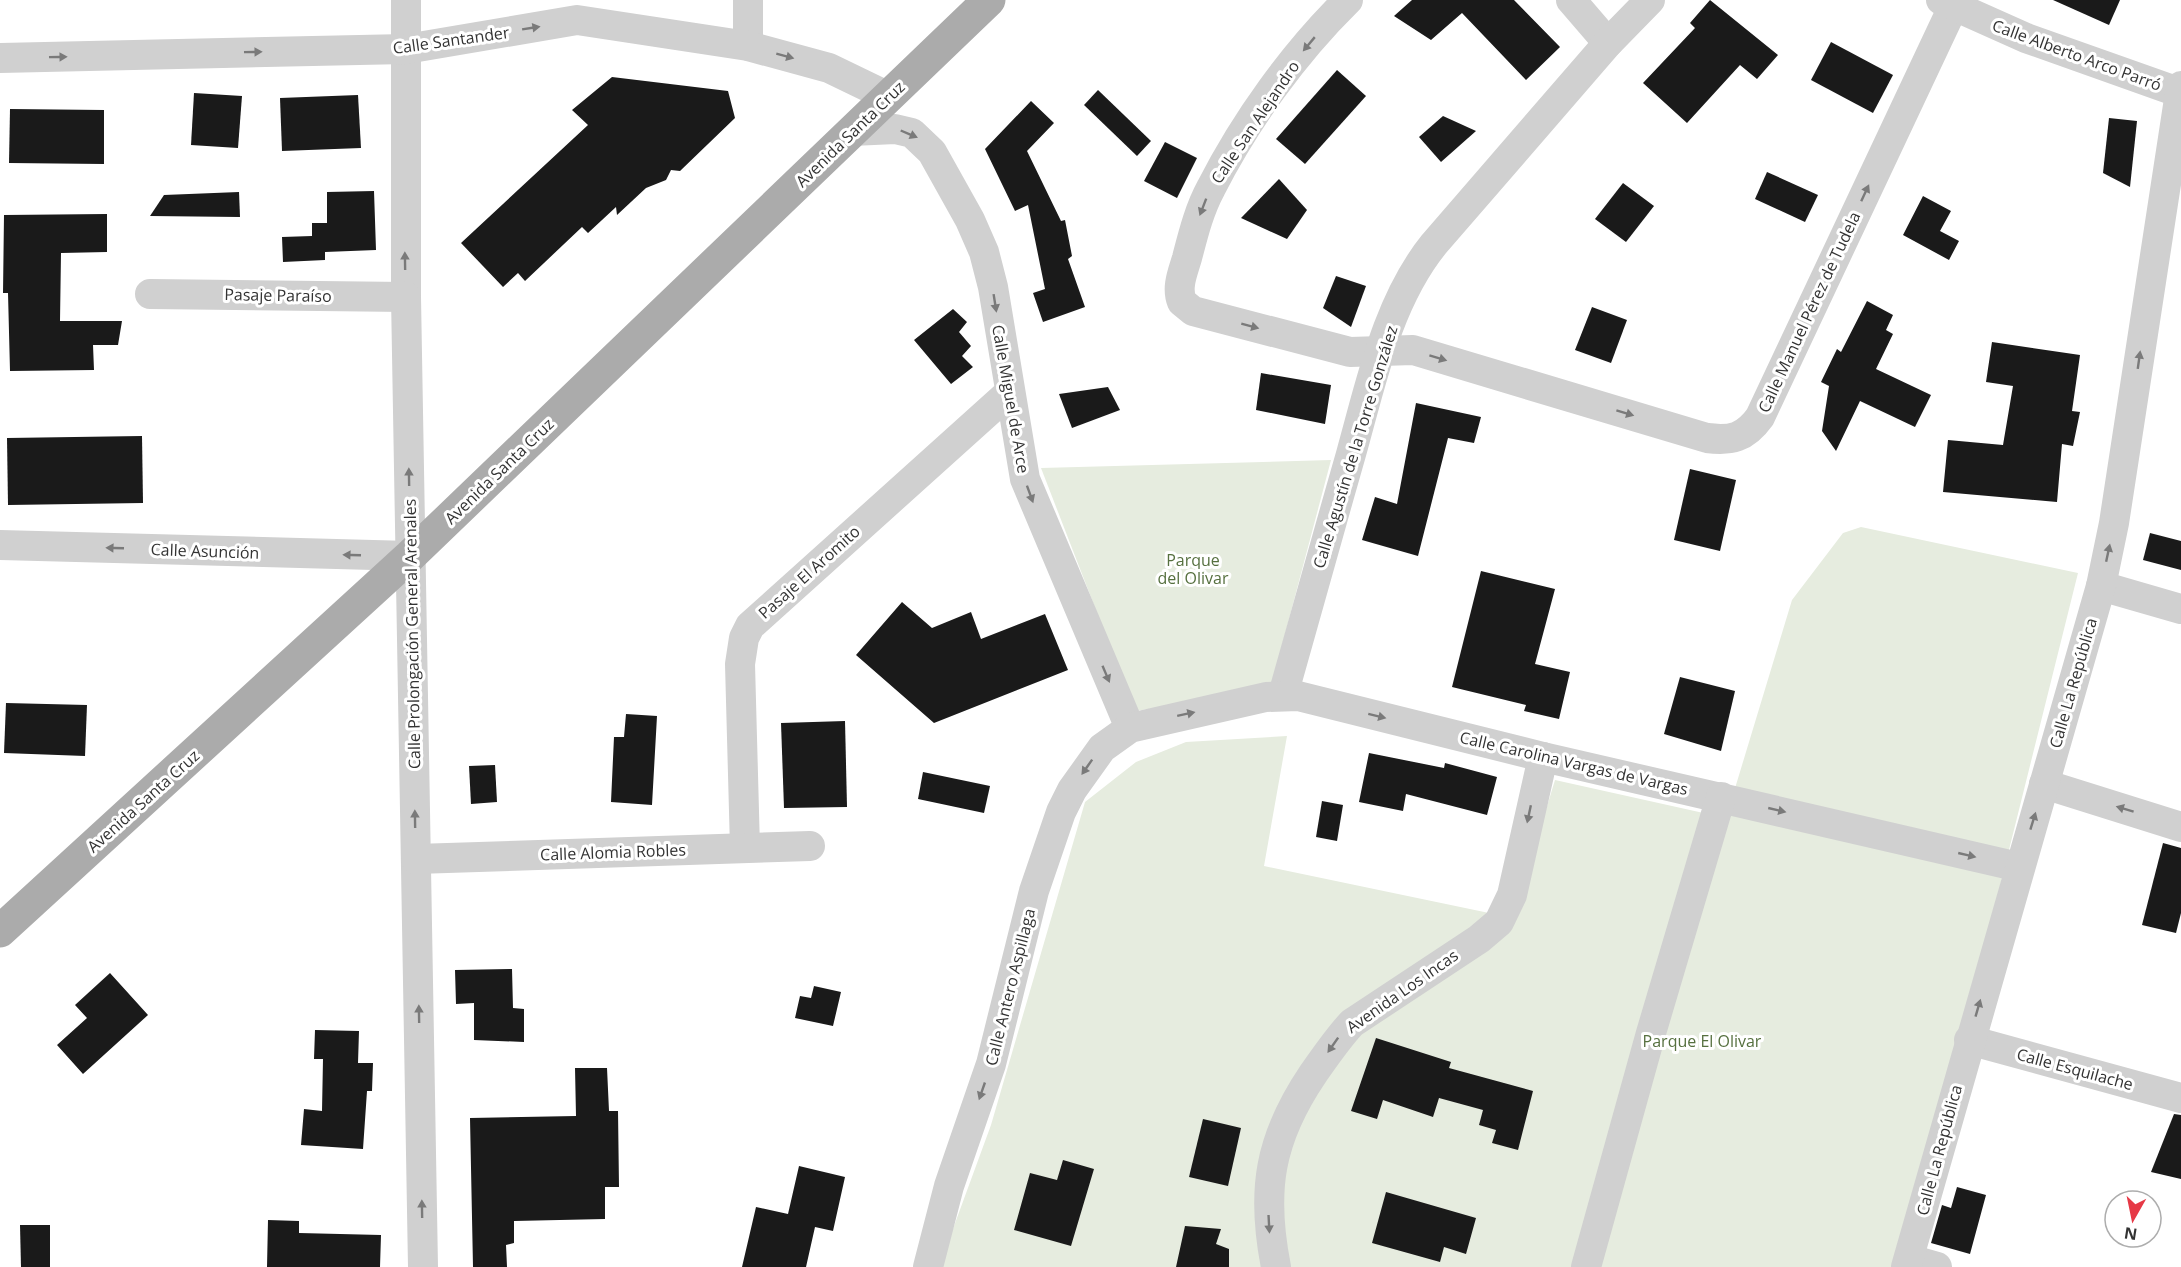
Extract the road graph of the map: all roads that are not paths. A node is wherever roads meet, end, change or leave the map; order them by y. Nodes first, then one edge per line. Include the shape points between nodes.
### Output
1 (406, 0) edge
2 (748, 0) edge
3 (989, 0) edge
4 (1348, 0) edge
5 (1571, 0) edge
6 (1650, 0) edge
7 (1947, 3) edge
8 (1608, 43) junction
9 (748, 46) junction
10 (406, 49) junction
11 (0, 58) edge
12 (2180, 90) edge
13 (889, 97) junction
14 (852, 131) junction
15 (150, 294) dead end
16 (406, 297) junction
17 (1381, 351) junction
18 (1009, 393) junction
19 (0, 545) edge
20 (410, 556) junction
21 (2101, 586) junction
22 (2181, 609) edge
23 (1283, 694) junction
24 (1130, 728) junction
25 (1543, 757) junction
26 (2044, 784) junction
27 (1720, 797) junction
28 (2181, 827) edge
29 (810, 846) dead end
30 (745, 848) junction
31 (416, 860) junction
32 (2019, 867) junction
33 (0, 931) edge
34 (1969, 1040) junction
35 (2181, 1098) edge
36 (1907, 1263) edge
37 (423, 1267) edge
38 (928, 1267) edge
39 (1276, 1267) edge
40 (1586, 1267) edge
41 (1937, 1267) edge

1 - 10 street, Calle Prolongación General Arenales
2 - 9 street
3 - 13 main road, Avenida Santa Cruz
4 -> 17 street, Calle San Alejandro via 1297,58 1259,110 1210,190 1194,232 1179,295 1193,311 1350,352
5 - 8 street
6 - 8 street, Calle Agustín de la Torre González
7 - 12 street, Calle Alberto Arco Parró via 2026,38
17 -> 7 street, Calle Manuel Pérez de Tudela via 1413,350 1707,438 1740,437 1760,417
8 - 17 street, Calle Agustín de la Torre González via 1419,262
10 -> 9 street, Calle Santander via 578,20
9 -> 13 street, Calle Santander via 829,68
11 -> 10 street, Calle Santander
16 -> 10 street, Calle Prolongación General Arenales
21 -> 12 street, Calle La República
13 - 14 main road, Avenida Santa Cruz
14 -> 18 street, Calle Miguel de Arce via 895,129 912,133 932,152 984,252
14 - 20 main road, Avenida Santa Cruz
15 - 16 street, Pasaje Paraíso
20 -> 16 street, Calle Prolongación General Arenales
17 - 23 street, Calle Agustín de la Torre González
18 -> 24 street, Calle Miguel de Arce via 1031,497
18 - 30 street, Pasaje El Aromito via 750,626 740,664
20 -> 19 street, Calle Asunción
31 -> 20 street, Calle Prolongación General Arenales
20 - 33 main road, Avenida Santa Cruz
21 - 22 street
21 - 26 street, Calle La República
24 -> 23 street, Calle Carolina Vargas de Vargas
23 -> 25 street, Calle Carolina Vargas de Vargas
24 -> 38 street, Calle Antero Aspillaga via 1102,748 1061,812 1034,891 991,1064 949,1186
25 - 27 street, Calle Carolina Vargas de Vargas
25 -> 39 street, Avenida Los Incas via 1512,895 1499,922 1352,1023 1312,1075 1282,1128 1275,1147 1269,1198 1269,1231
28 -> 26 street
32 -> 26 street, Calle La República
27 -> 32 street, Calle Carolina Vargas de Vargas
27 - 40 street
29 - 30 street, Calle Alomia Robles
30 - 31 street, Calle Alomia Robles
37 -> 31 street, Calle Prolongación General Arenales
34 -> 32 street, Calle La República
34 - 35 street, Calle Esquilache
34 - 36 street, Calle La República
36 - 41 street

